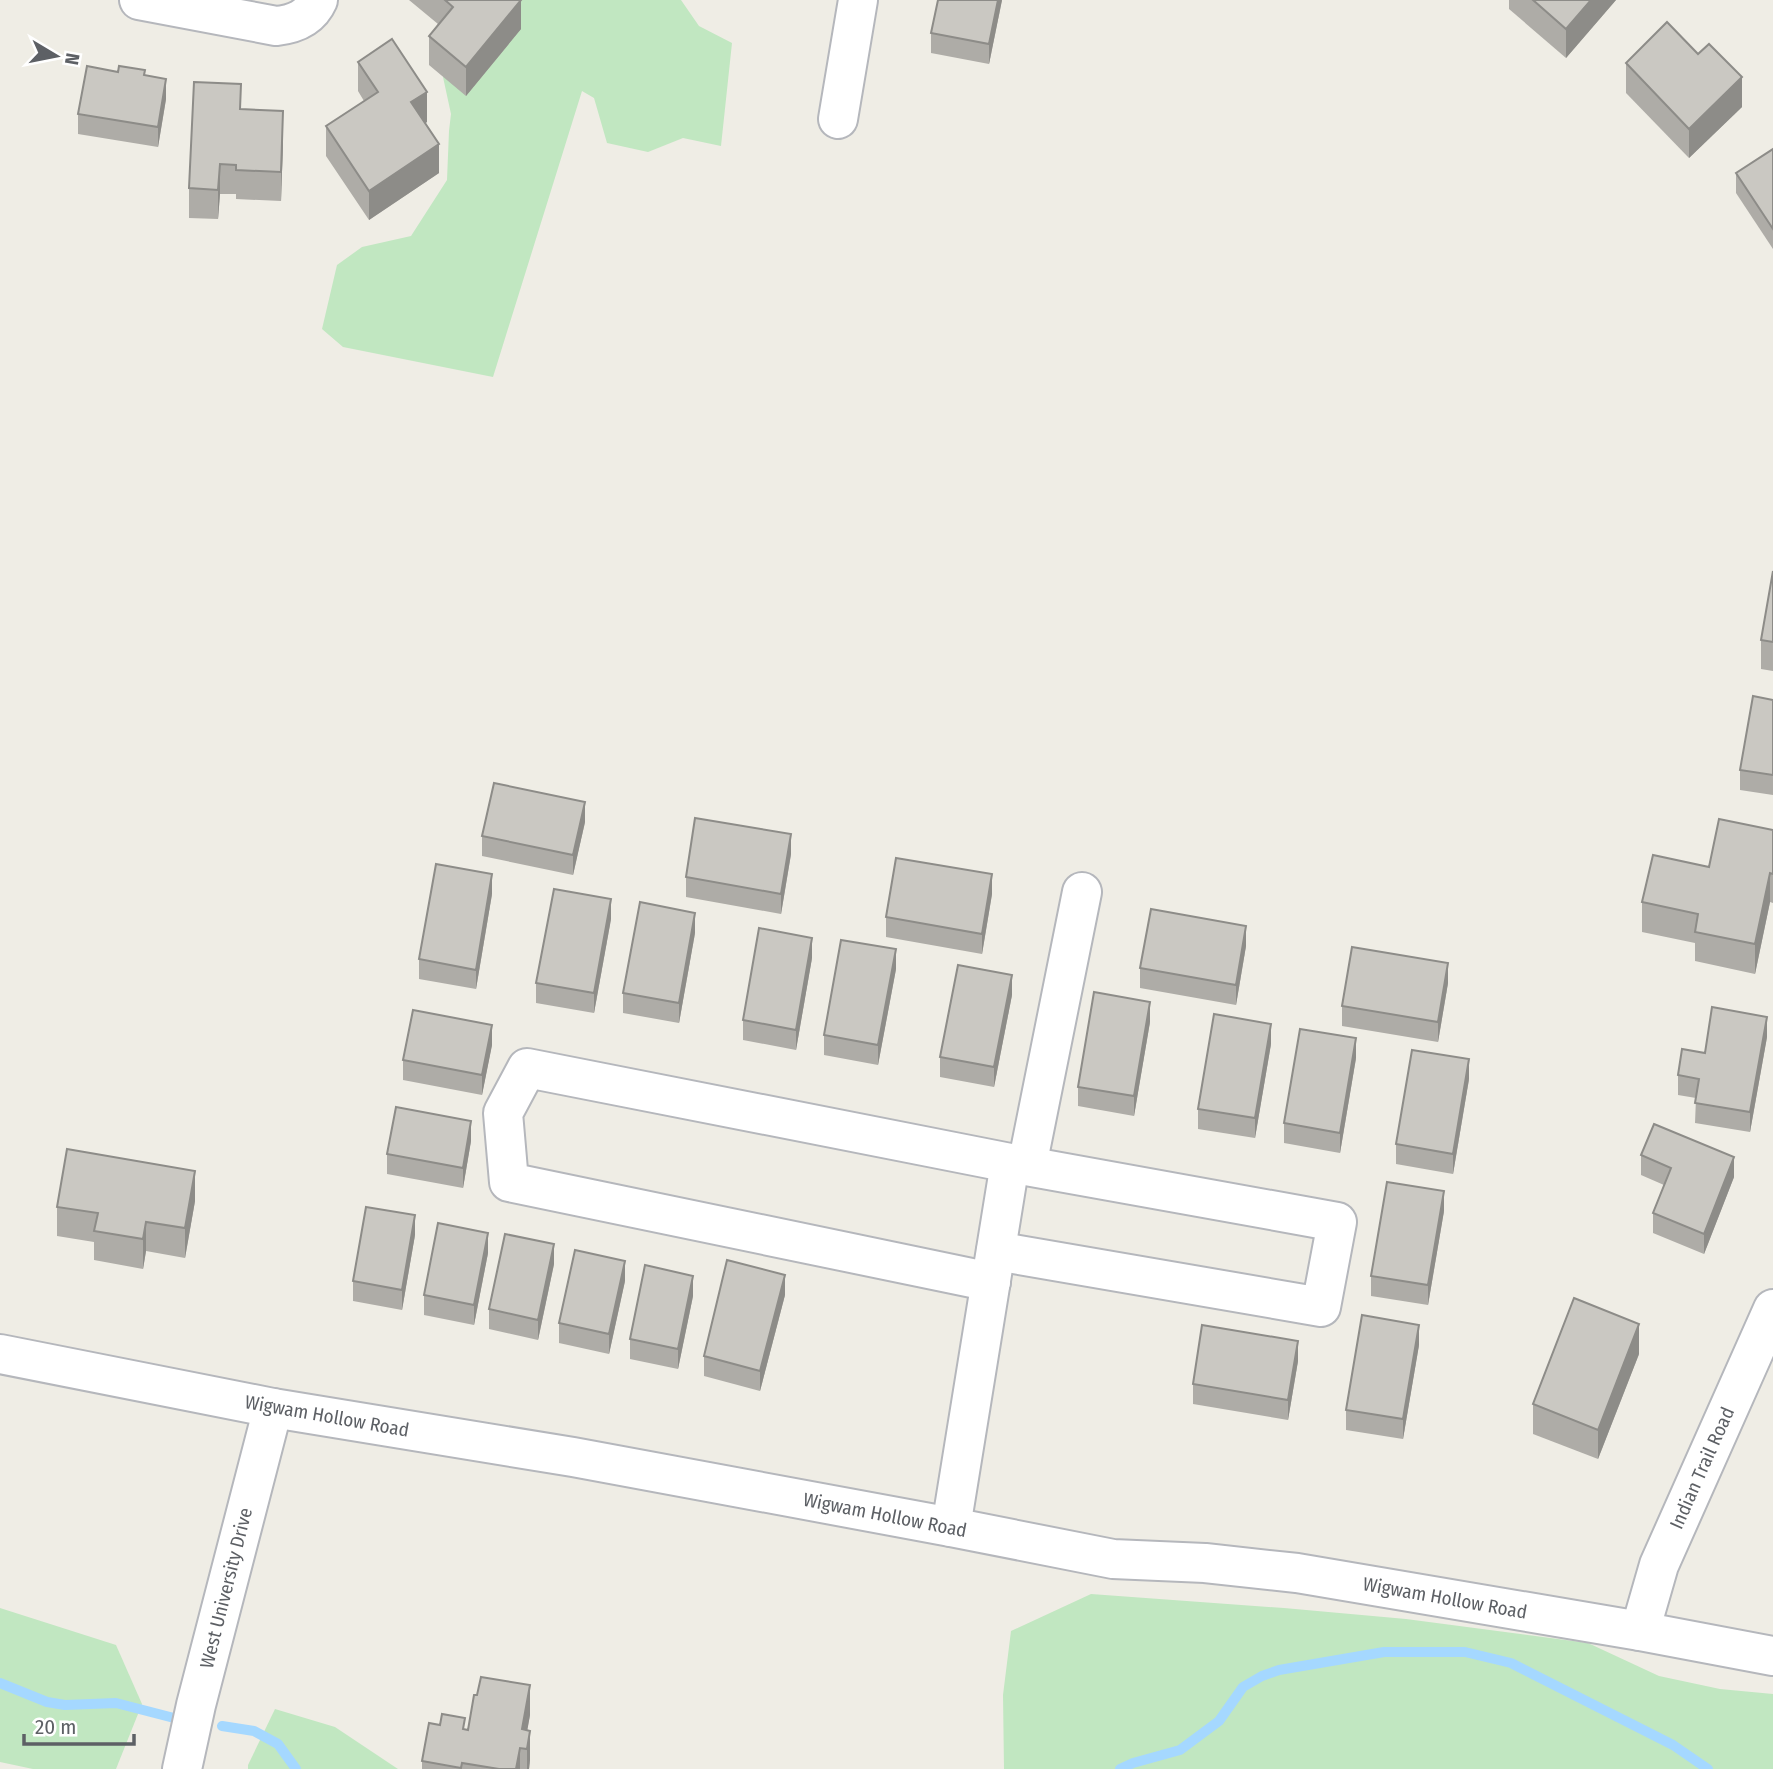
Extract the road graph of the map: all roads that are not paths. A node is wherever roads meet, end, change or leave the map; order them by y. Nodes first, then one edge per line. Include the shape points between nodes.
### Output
1 (139, 0) edge
2 (318, 0) edge
3 (858, 0) edge
4 (838, 118) dead end
5 (1082, 892) dead end
6 (1019, 1165) junction
7 (994, 1267) junction
8 (1773, 1308) edge
9 (0, 1354) edge
10 (273, 1408) junction
11 (951, 1527) junction
12 (1640, 1631) junction
13 (1773, 1656) edge
14 (182, 1769) edge

1 - 2 street via 276,26 306,17
3 - 4 street
5 - 6 street
6 - 7 street
6 - 7 street via 1337,1222 1321,1307
6 - 7 street via 527,1068 503,1113 509,1182
7 - 11 street
8 - 12 street, Indian Trail Road via 1659,1565
9 - 10 street, Wigwam Hollow Road
10 - 11 street, Wigwam Hollow Road via 573,1457
10 - 14 street, West University Drive
11 - 12 street, Wigwam Hollow Road via 1113,1559 1297,1573
12 - 13 street, Wigwam Hollow Road

